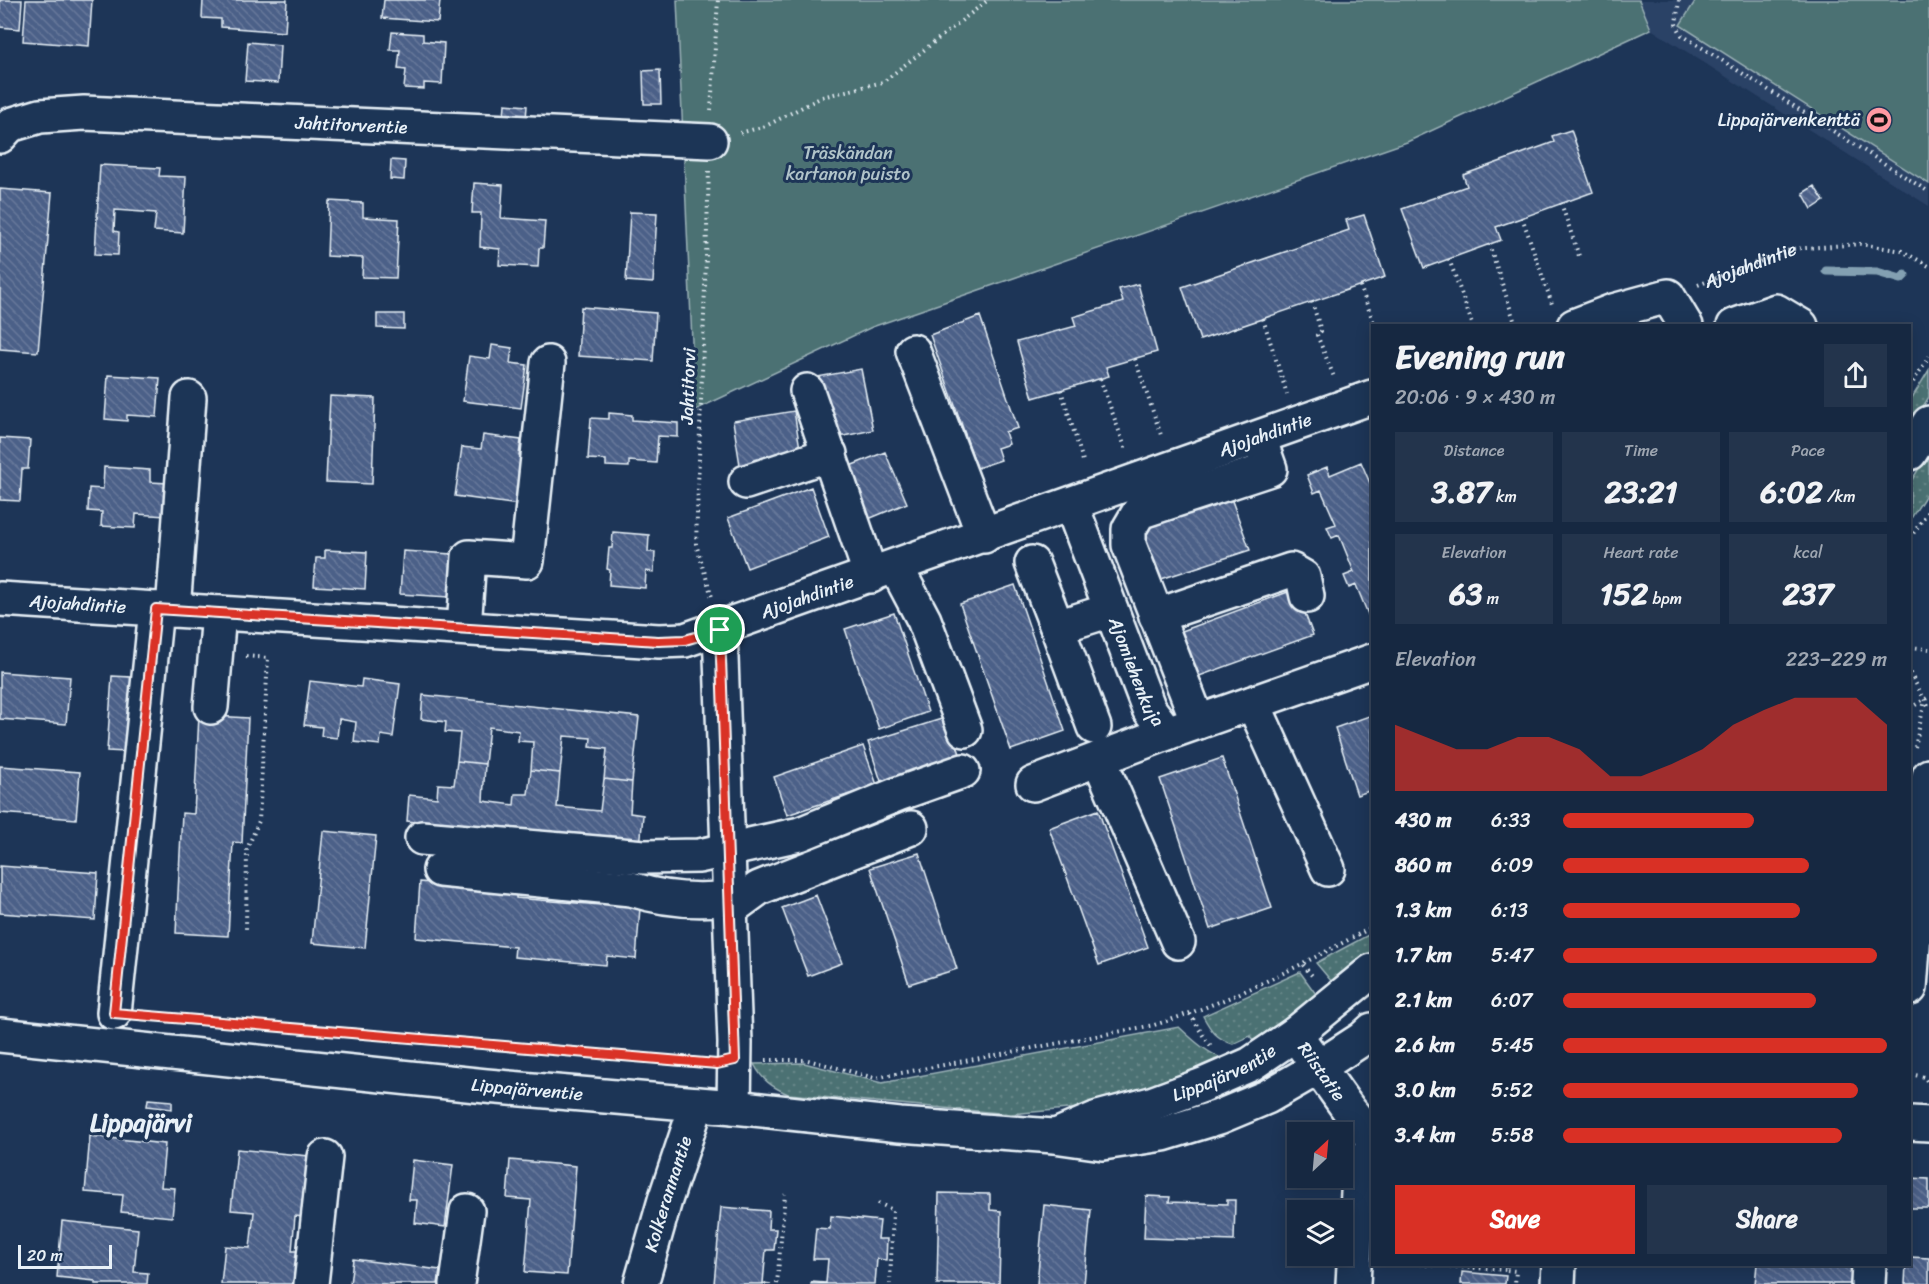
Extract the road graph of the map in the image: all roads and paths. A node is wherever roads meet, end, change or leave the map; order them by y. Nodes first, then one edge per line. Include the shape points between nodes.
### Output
1 (718, 0) edge
2 (988, 0) edge
3 (1679, 0) edge
4 (0, 136) edge
5 (710, 141) junction
6 (1929, 192) edge
7 (1561, 203) dead end
8 (1522, 217) dead end
9 (1489, 244) dead end
10 (1579, 256) dead end
11 (1449, 259) dead end
12 (1929, 266) edge
13 (1360, 286) dead end
14 (1668, 296) junction
15 (1311, 302) dead end
16 (1616, 318) edge
17 (1263, 319) dead end
18 (1564, 320) edge
19 (1374, 324) edge
20 (1472, 324) edge
21 (1515, 324) edge
22 (1685, 324) edge
23 (1739, 324) edge
24 (1798, 324) edge
25 (913, 351) dead end
26 (1929, 356) edge
27 (1135, 359) dead end
28 (548, 363) dead end
29 (1100, 379) dead end
30 (1336, 382) dead end
31 (1911, 385) edge
32 (1061, 390) dead end
33 (807, 391) dead end
34 (189, 398) dead end
35 (1288, 398) dead end
36 (1371, 404) edge
37 (1929, 423) edge
38 (1259, 438) junction
39 (1163, 442) dead end
40 (1911, 451) edge
41 (830, 454) junction
42 (1128, 454) dead end
43 (1085, 468) dead end
44 (746, 482) dead end
45 (1071, 504) junction
46 (1929, 510) edge
47 (984, 536) junction
48 (1911, 537) edge
49 (1032, 562) dead end
50 (883, 571) junction
51 (1307, 596) dead end
52 (0, 598) edge
53 (164, 609) junction
54 (1111, 610) junction
55 (219, 613) junction
56 (1156, 616) junction
57 (1057, 627) junction
58 (464, 628) junction
59 (720, 630) junction
60 (1911, 648) edge
61 (1929, 649) edge
62 (216, 652) junction
63 (1371, 661) edge
64 (1911, 675) edge
65 (1927, 699) edge
66 (1253, 703) junction
67 (211, 707) dead end
68 (1911, 707) edge
69 (1929, 708) edge
70 (1198, 722) junction
71 (1094, 727) dead end
72 (965, 730) dead end
73 (1167, 733) junction
74 (1099, 759) junction
75 (963, 771) dead end
76 (1929, 776) edge
77 (1033, 784) dead end
78 (911, 828) dead end
79 (422, 838) dead end
80 (727, 851) junction
81 (1328, 869) dead end
82 (440, 870) dead end
83 (1914, 872) edge
84 (729, 904) junction
85 (1371, 928) edge
86 (246, 932) dead end
87 (1179, 942) dead end
88 (1911, 959) edge
89 (1371, 972) edge
90 (114, 1013) dead end
91 (172, 1018) dead end
92 (1371, 1031) edge
93 (1295, 1034) junction
94 (0, 1035) edge
95 (735, 1060) junction
96 (1319, 1067) junction
97 (1911, 1074) edge
98 (1929, 1085) edge
99 (697, 1104) junction
100 (734, 1107) junction
101 (1911, 1123) edge
102 (1929, 1124) edge
103 (1054, 1136) junction
104 (1371, 1137) edge
105 (1371, 1150) edge
106 (325, 1157) dead end
107 (785, 1194) dead end
108 (878, 1203) dead end
109 (467, 1211) dead end
110 (1476, 1266) edge
111 (1558, 1266) edge
112 (1869, 1266) edge
113 (1507, 1267) edge
114 (311, 1284) edge
115 (457, 1284) edge
116 (641, 1284) edge
117 (777, 1284) edge
118 (890, 1284) edge
119 (1353, 1284) edge
120 (1515, 1284) edge
121 (1558, 1284) edge
122 (1868, 1284) edge

1 - 5 path, Jahtitorvi
2 - 5 path via 884,82 822,97 766,126
3 - 6 path via 1676,24 1682,35
4 - 5 street, Jahtitorventie via 10,125 40,116 84,113
5 - 59 path, Jahtitorvi via 696,544
7 - 10 path
8 - 18 path
9 - 21 path
11 - 20 path
12 - 14 path, Ajojahdintie via 1902,251 1860,244 1793,249
13 - 19 path
14 - 16 street
14 - 22 street
15 - 30 path via 1321,331 1317,335
16 - 18 street
17 - 35 path
23 - 24 street via 1776,310
25 - 47 street
26 - 31 path
27 - 39 path
28 - 58 street via 527,561 469,557
29 - 42 path
32 - 43 path
33 - 41 street
34 - 53 street
36 - 38 street, Ajojahdintie
37 - 40 street
38 - 45 street, Ajojahdintie
38 - 56 street via 1270,469 1138,512 1129,528 1129,545
41 - 44 street
41 - 50 street
45 - 47 street, Ajojahdintie
45 - 54 street, Ajomiehenkuja
46 - 48 path
47 - 50 street, Ajojahdintie
49 - 57 street
50 - 59 street, Ajojahdintie
50 - 72 street via 924,620
51 - 56 street via 1303,577 1291,570
52 - 53 street, Ajojahdintie
53 - 55 street, Ajojahdintie
53 - 90 street
54 - 57 street
54 - 73 street, Ajomiehenkuja via 1149,709
55 - 58 street, Ajojahdintie
55 - 62 street
56 - 70 street
57 - 71 street
58 - 59 street, Ajojahdintie via 658,641 685,640
59 - 80 street
60 - 61 path
62 - 67 street
62 - 86 path via 268,658 259,821 247,849
63 - 66 street, Ajomiehenkuja
64 - 65 path
65 - 68 path
65 - 69 path
66 - 70 street, Ajomiehenkuja
66 - 81 street
70 - 73 street, Ajomiehenkuja
73 - 74 street
74 - 77 street
74 - 87 street
75 - 80 street via 800,834
76 - 83 street
78 - 84 street via 759,888
79 - 80 street via 645,857
80 - 84 street
82 - 84 street via 631,889 654,897
83 - 88 street
84 - 95 street
85 - 95 path via 1304,965 1190,1014 1154,1025 875,1078 808,1060
89 - 93 street, Lippajärventie
91 - 95 path via 717,1064
92 - 96 street, Lippajärventie
93 - 96 street, Riistatie
93 - 103 street, Lippajärventie via 1251,1064 1203,1085
94 - 99 street, Lippajärventie
95 - 100 street
96 - 103 street, Lippajärventie via 1267,1098 1163,1134 1103,1143
96 - 104 street, Riistatie
97 - 98 path via 1925,1077
99 - 100 street, Lippajärventie
99 - 116 street, Kolkerannantie
100 - 103 street, Lippajärventie
101 - 102 street
105 - 119 street via 1359,1174
106 - 114 street
107 - 117 path
108 - 118 path via 893,1210
109 - 115 street
110 - 113 path
111 - 121 street
112 - 122 street
113 - 120 path via 1516,1271

